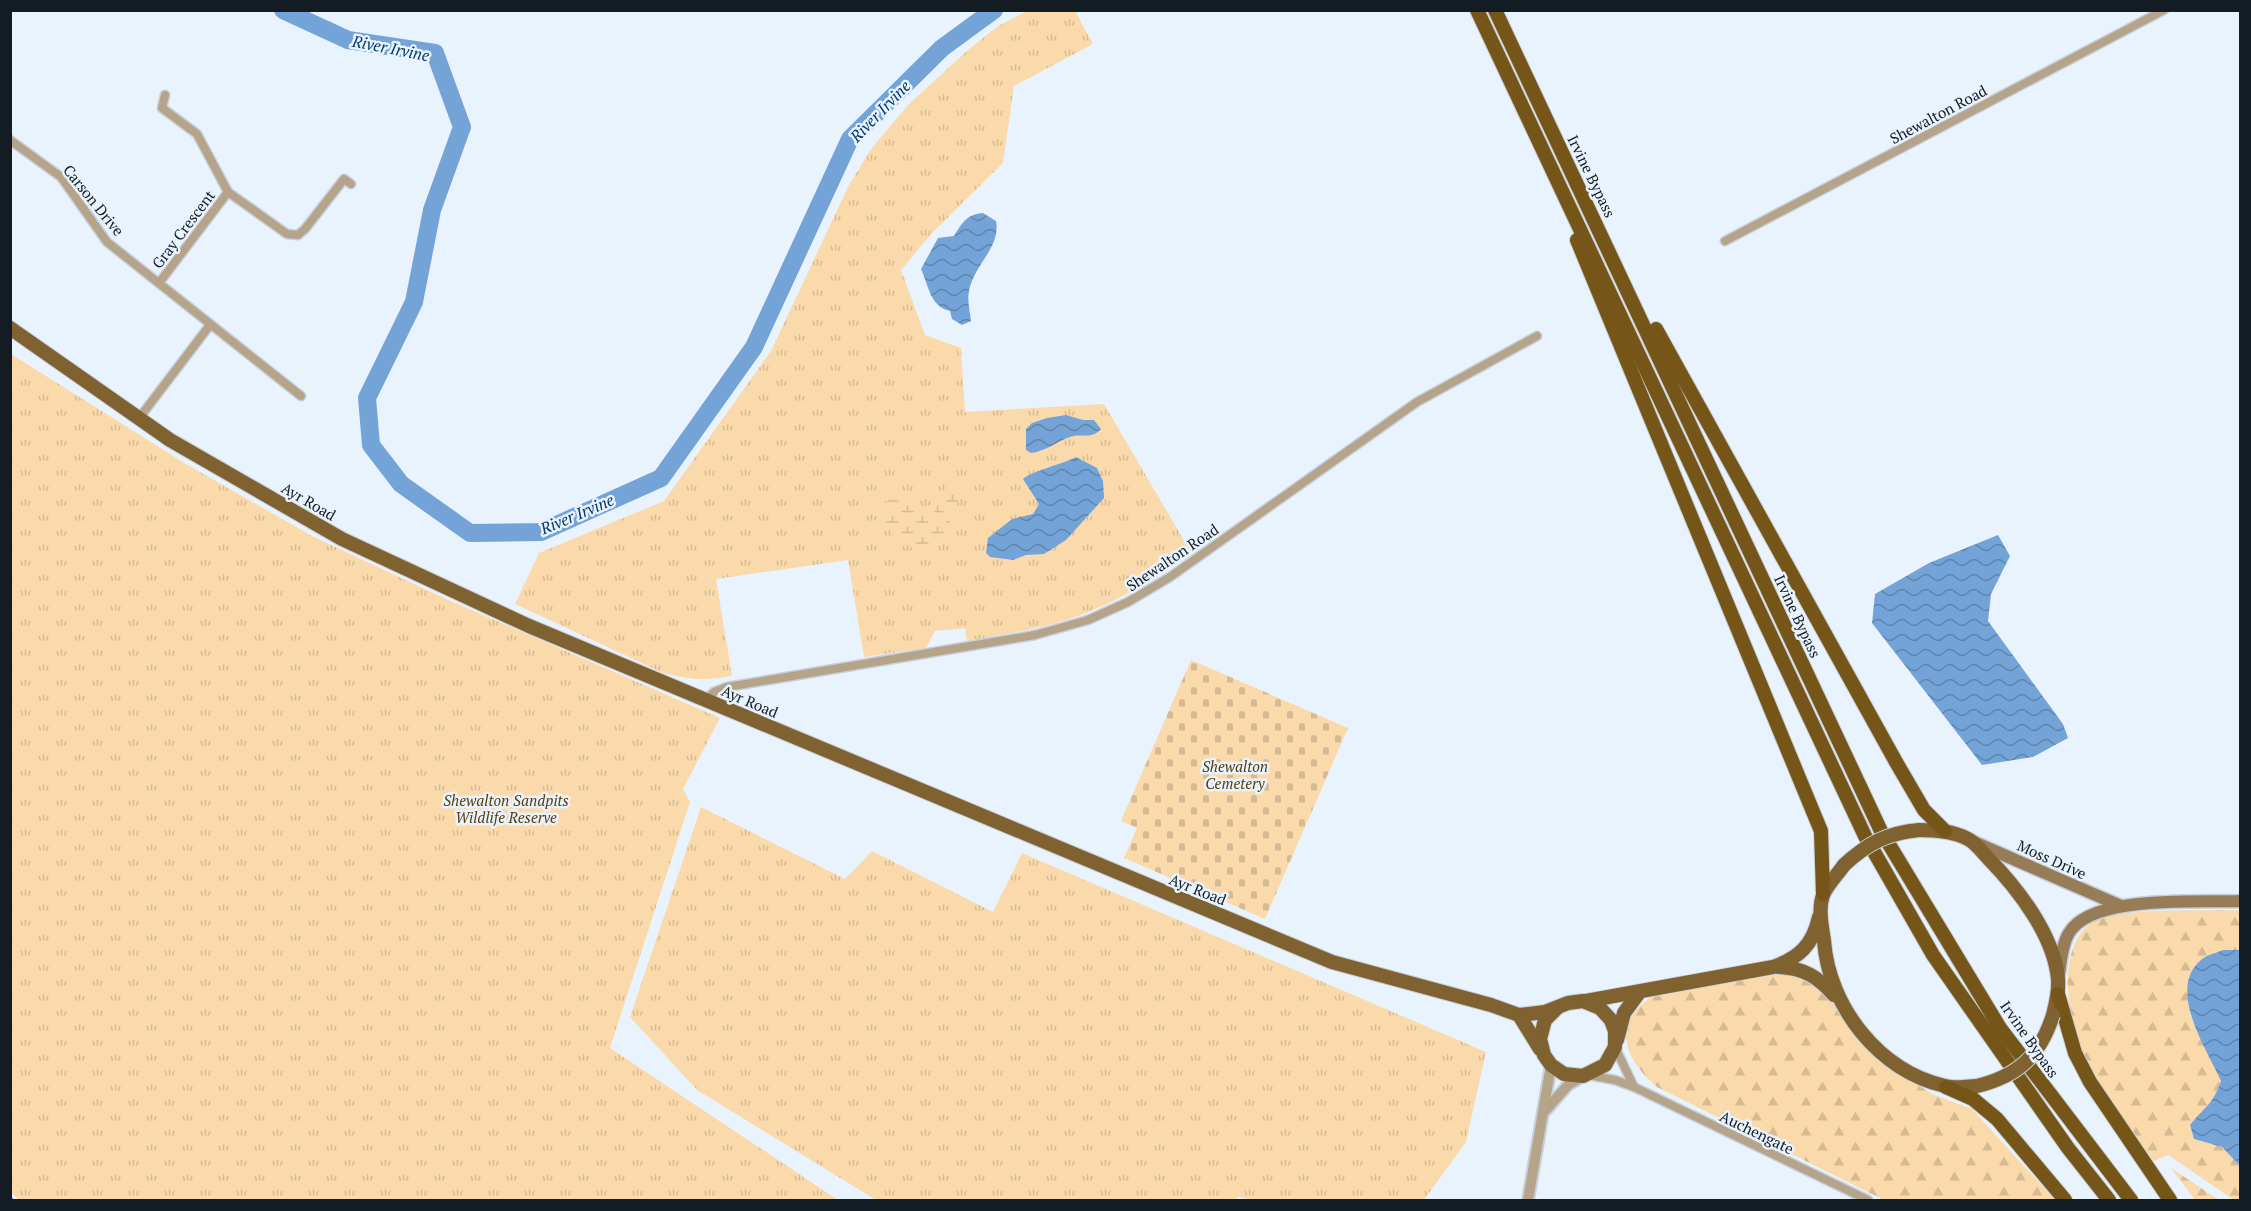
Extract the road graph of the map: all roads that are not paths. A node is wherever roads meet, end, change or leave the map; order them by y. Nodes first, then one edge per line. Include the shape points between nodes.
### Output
1 (1477, 10) edge
2 (1495, 10) edge
3 (2164, 10) edge
4 (165, 95) dead end
5 (1533, 129) junction
6 (10, 140) edge
7 (351, 184) dead end
8 (228, 192) junction
9 (1595, 220) junction
10 (1725, 241) dead end
11 (159, 284) junction
12 (210, 325) junction
13 (10, 328) edge
14 (1537, 336) dead end
15 (301, 396) dead end
16 (140, 417) junction
17 (706, 700) junction
18 (1945, 831) junction
19 (1970, 840) junction
20 (1822, 900) junction
21 (2241, 902) edge
22 (2121, 906) junction
23 (1773, 967) junction
24 (2058, 978) junction
25 (1638, 993) junction
26 (2058, 994) junction
27 (1838, 999) junction
28 (1583, 1002) junction
29 (1557, 1008) junction
30 (1519, 1016) junction
31 (1615, 1045) junction
32 (1547, 1060) junction
33 (1585, 1076) junction
34 (1634, 1087) junction
35 (1946, 1087) junction
36 (1542, 1115) junction
37 (1528, 1200) edge
38 (1868, 1200) edge
39 (2065, 1200) edge
40 (2109, 1200) edge
41 (2132, 1200) edge
42 (2170, 1200) edge

1 - 5 highway, Irvine Bypass
2 - 9 highway, Irvine Bypass
3 - 10 street, Shewalton Road
4 - 8 street, Gray Crescent via 162,108 197,134
5 - 20 highway via 1821,831
5 - 40 highway, Irvine Bypass via 1865,836 1933,955
6 - 11 street, Carson Drive via 61,177 106,242
7 - 8 street, Gray Crescent via 344,179 297,235 287,234
8 - 11 street, Gray Crescent
9 - 18 highway via 1896,762 1924,810
9 - 41 highway, Irvine Bypass via 1881,831 2000,1028
11 - 12 street, Carson Drive
12 - 15 street, Carson Drive
12 - 16 street
13 - 16 main road, Ayr Road
14 - 17 street, Shewalton Road via 1417,402 1170,577 1088,620 1035,635 727,687
16 - 17 main road, Ayr Road via 170,440 342,539 529,626
17 - 30 main road, Ayr Road via 1332,962
18 - 19 main road
18 - 20 main road, bridge via 1894,832 1875,840 1844,865
19 - 22 main road, Moss Drive
19 - 24 main road via 2010,880 2030,909 2046,939
20 - 23 main road via 1816,931 1805,950
20 - 27 main road via 1825,952
21 - 22 main road, Moss Drive
22 - 24 main road, Moss Drive via 2081,921 2069,933
23 - 25 main road
23 - 27 main road via 1806,971
24 - 26 main road
25 - 28 main road
25 - 31 main road via 1624,1013
26 - 35 main road, bridge via 2039,1046 2024,1064 1998,1081
26 - 42 highway via 2075,1053 2090,1082
27 - 35 main road via 1887,1058 1907,1073
28 - 29 main road
28 - 31 main road via 1600,1008 1611,1020
29 - 30 main road
29 - 32 main road via 1542,1027 1540,1039
30 - 32 main road
31 - 33 main road via 1605,1065
31 - 34 street
32 - 33 main road via 1564,1074
32 - 36 street
33 - 34 street, Auchengate
33 - 36 street via 1568,1085
34 - 38 street, Auchengate
35 - 39 highway via 1973,1099 1997,1119
36 - 37 street

